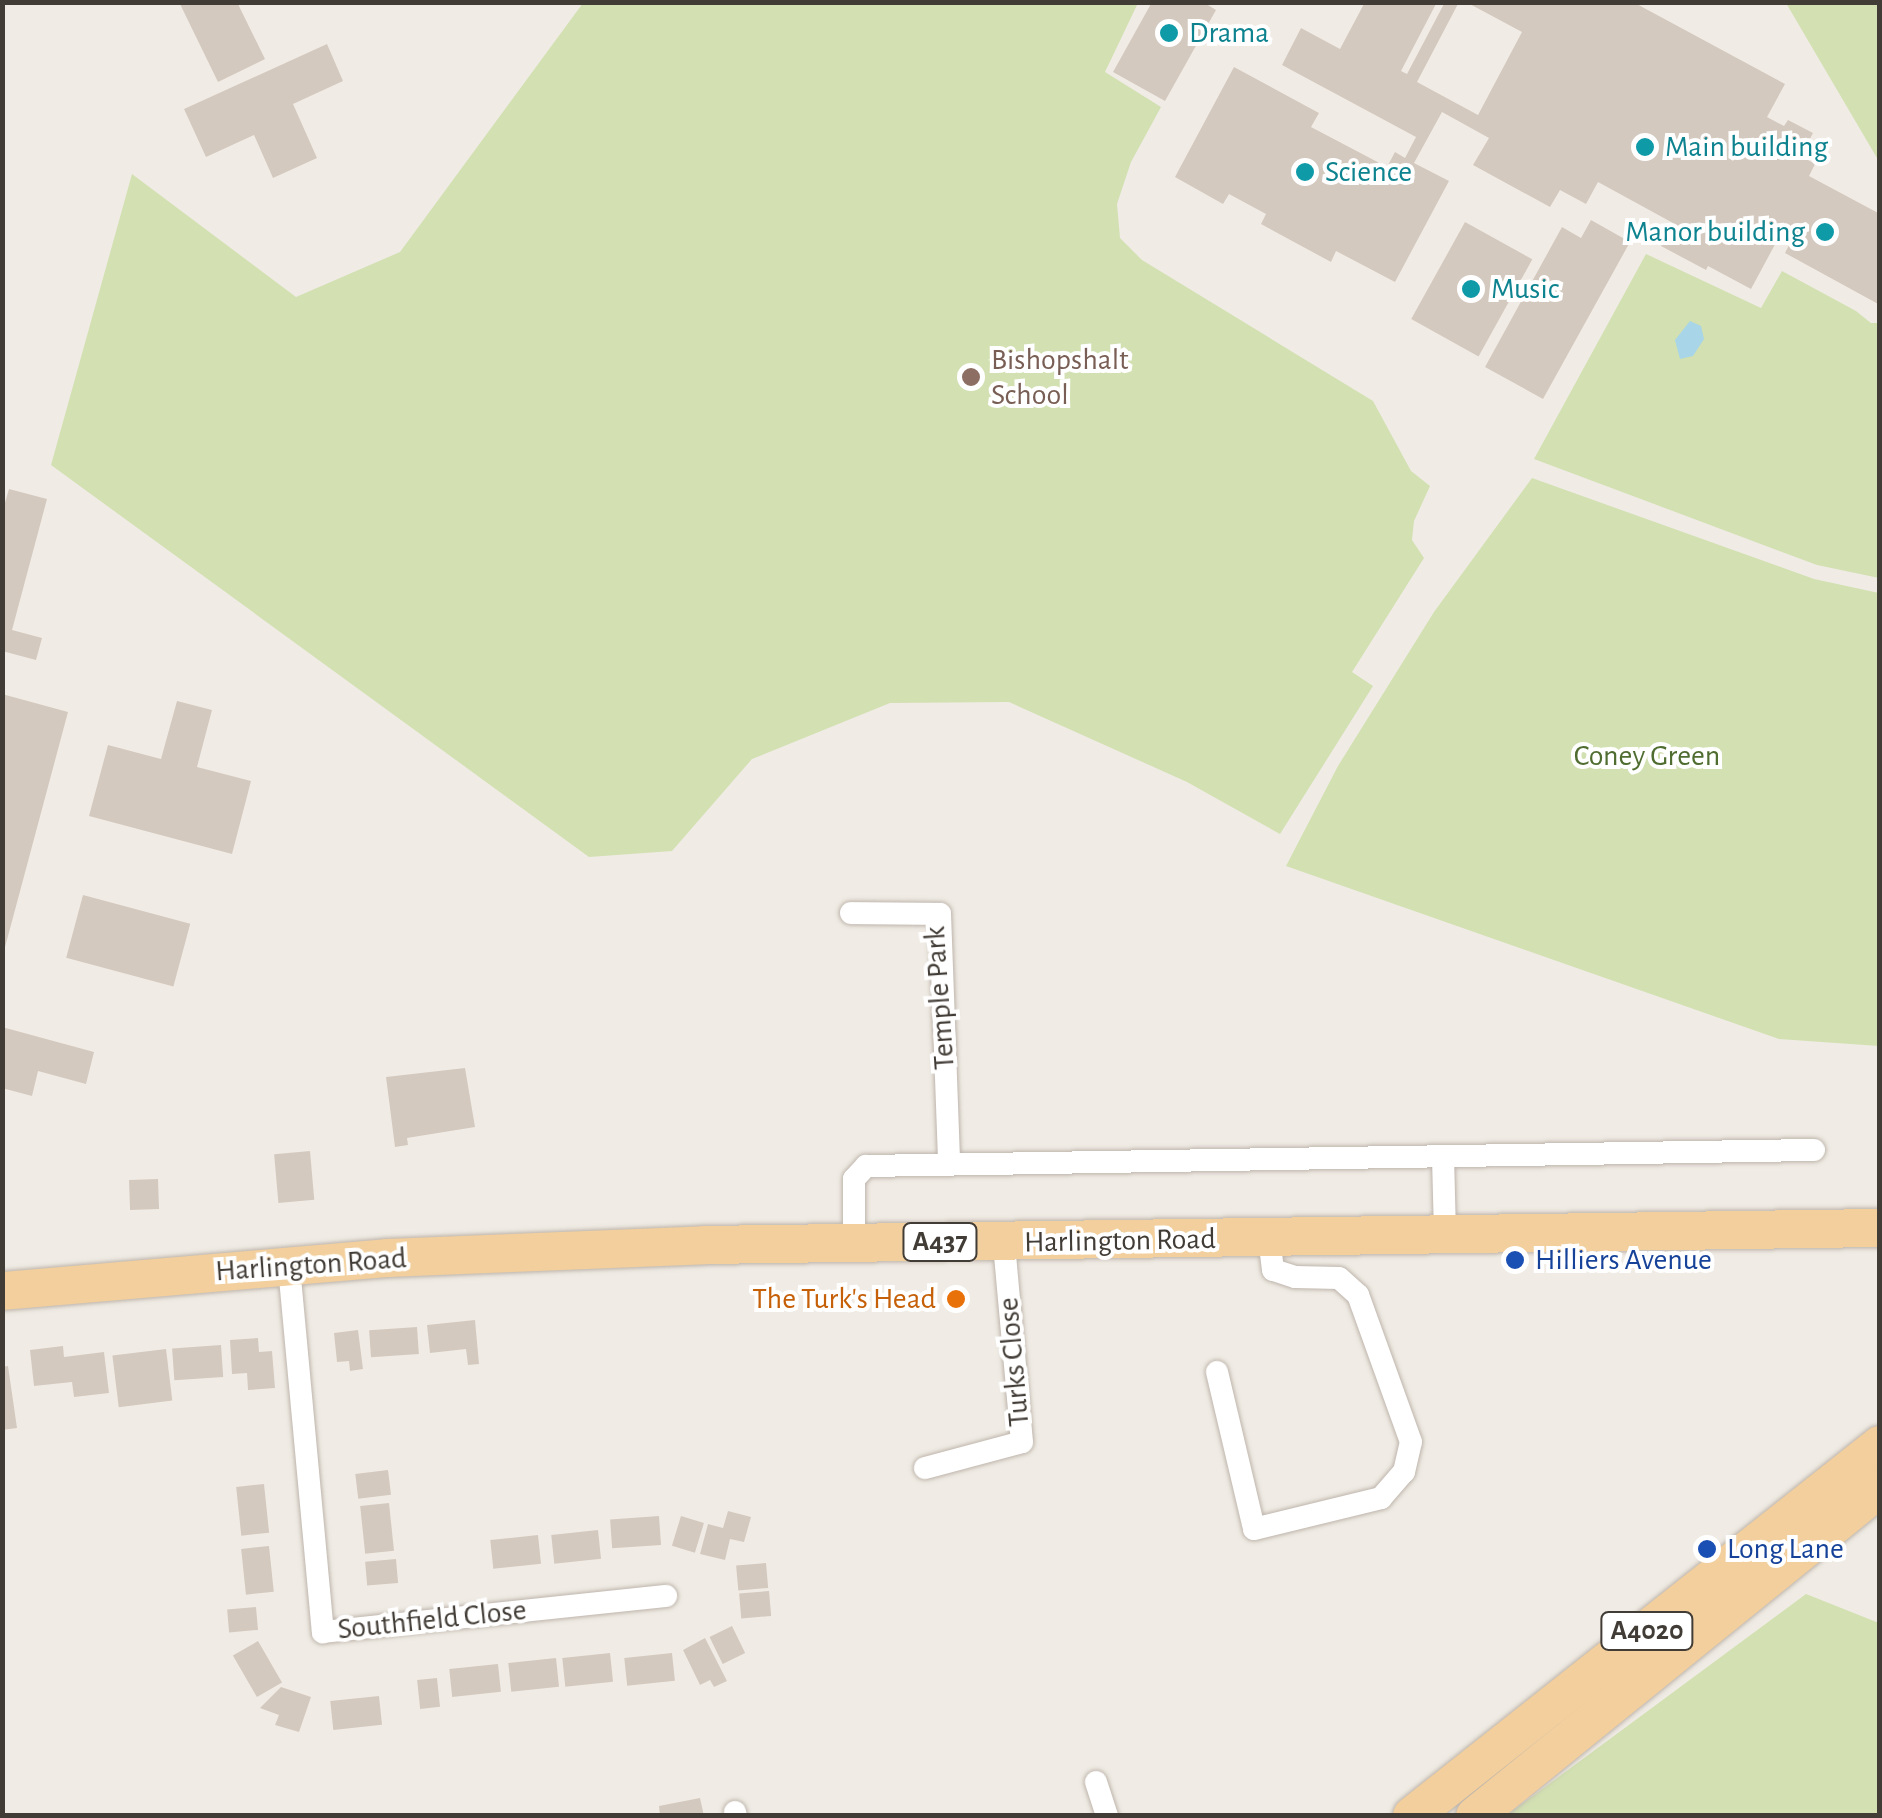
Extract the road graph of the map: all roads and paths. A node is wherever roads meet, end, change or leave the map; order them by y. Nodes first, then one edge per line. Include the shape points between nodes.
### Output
1 (851, 912) dead end
2 (1814, 1150) dead end
3 (1443, 1157) junction
4 (949, 1166) junction
5 (1880, 1228) edge
6 (1445, 1233) junction
7 (1269, 1238) junction
8 (854, 1242) junction
9 (1004, 1243) junction
10 (289, 1267) junction
11 (2, 1291) edge
12 (1217, 1372) dead end
13 (1880, 1445) edge
14 (925, 1468) dead end
15 (1880, 1488) edge
16 (666, 1596) dead end
17 (1096, 1782) dead end
18 (1107, 1816) edge
19 (1412, 1816) edge
20 (1475, 1816) edge

1 - 4 street, Temple Park via 940,914
2 - 3 street
3 - 4 street
3 - 6 street
4 - 8 street via 858,1171
5 - 6 main road, Harlington Road / A437
6 - 7 main road, Harlington Road / A437
7 - 9 main road, Harlington Road / A437
7 - 12 street via 1273,1270 1339,1278 1358,1295 1411,1442 1404,1472 1381,1498 1254,1529
8 - 9 main road, Harlington Road / A437
8 - 10 main road, Harlington Road / A437 via 481,1253
9 - 14 street, Turks Close via 1022,1442
10 - 11 main road, Harlington Road / A437
10 - 16 street, Southfield Close via 323,1632
13 - 19 main road, A4020
15 - 20 main road, A4020
17 - 18 street

